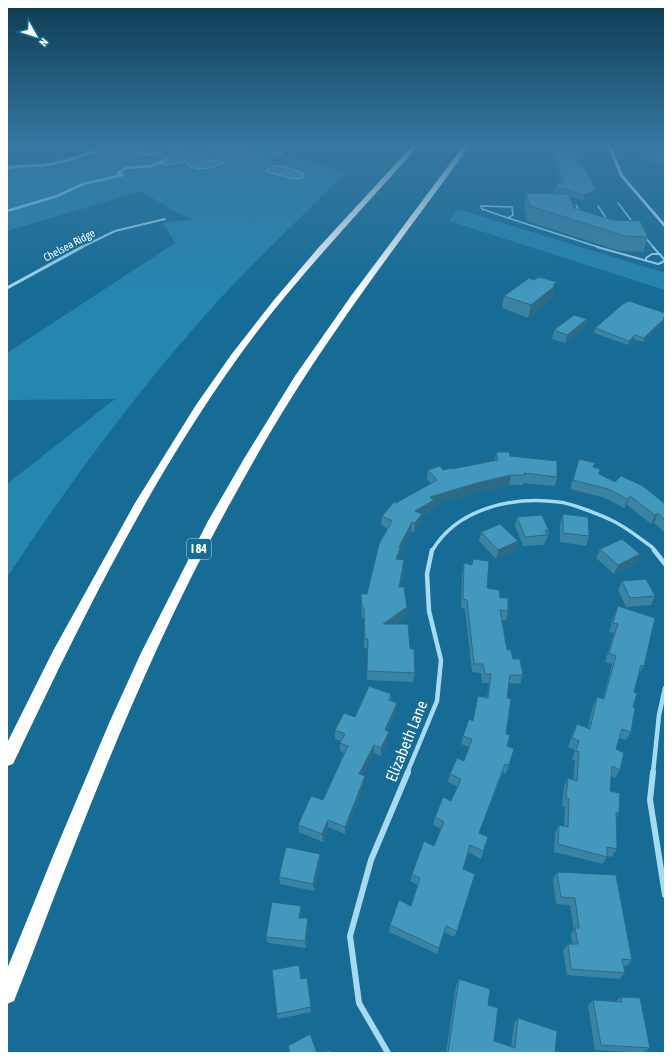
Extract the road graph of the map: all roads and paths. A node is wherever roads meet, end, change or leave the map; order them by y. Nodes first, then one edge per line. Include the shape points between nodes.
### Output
1 (372, 194) edge
2 (431, 194) edge
3 (637, 194) edge
4 (618, 203) dead end
5 (576, 205) dead end
6 (598, 206) dead end
7 (508, 218) junction
8 (584, 218) edge
9 (165, 219) dead end
10 (611, 225) edge
11 (637, 227) edge
12 (665, 227) edge
13 (641, 232) edge
14 (660, 254) junction
15 (646, 261) junction
16 (7, 288) edge
17 (665, 564) edge
18 (665, 688) edge
19 (7, 759) edge
20 (665, 895) edge
21 (7, 994) edge
22 (388, 1053) edge

1 - 19 highway via 282,295 204,400 165,462 107,564
2 - 21 highway, I 84 via 327,335 278,411 218,513 153,642 92,783
3 - 12 main road
4 - 11 lane
5 - 8 lane
6 - 10 lane
7 - 7 lane via 482,209 481,206 512,207 513,215
7 - 15 lane
9 - 16 street, Chelsea Ridge via 115,231 94,240
13 - 14 lane
14 - 15 lane via 652,254
14 - 15 lane via 663,262 658,264
17 - 22 street, Elizabeth Lane via 652,547 612,520 560,502 520,501 482,509 450,528 432,550 427,574 429,612 441,660 437,701 371,860 350,936 359,1003
18 - 20 street via 659,715 650,800

